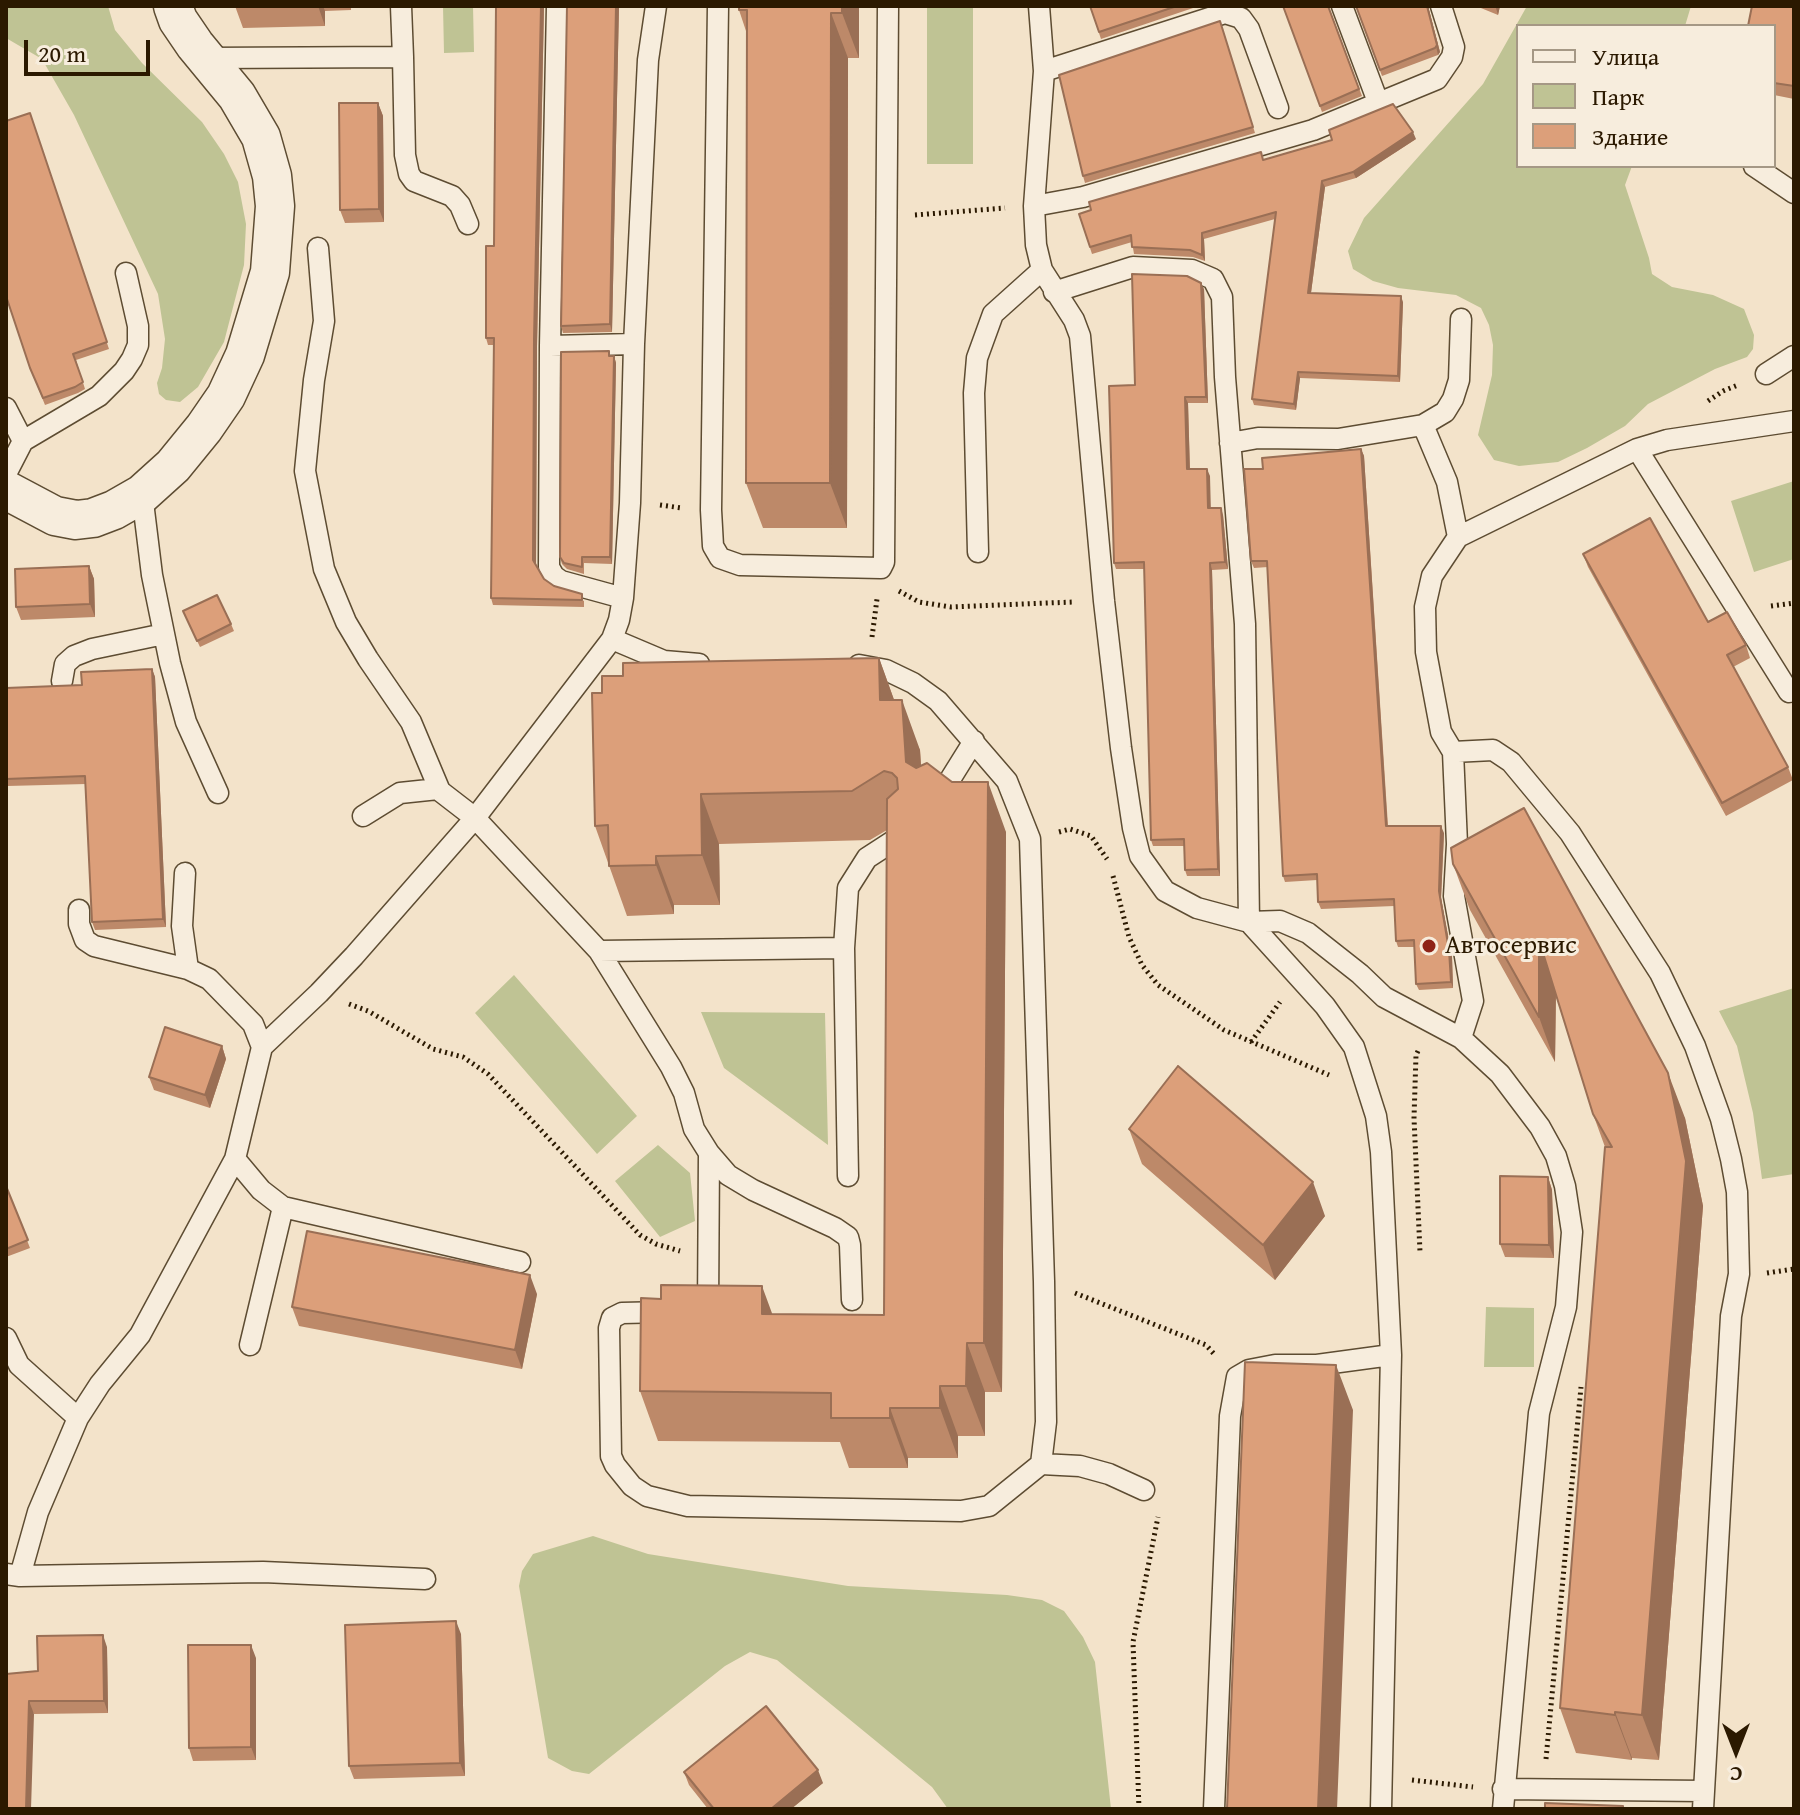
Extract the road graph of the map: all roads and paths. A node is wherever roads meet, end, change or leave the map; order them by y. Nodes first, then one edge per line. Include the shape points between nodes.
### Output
1 (173, 6) edge
2 (401, 6) edge
3 (557, 6) edge
4 (656, 6) edge
5 (718, 6) edge
6 (888, 6) edge
7 (1039, 6) edge
8 (1342, 6) edge
9 (1441, 6) edge
10 (403, 57) junction
11 (207, 58) junction
12 (1044, 71) junction
13 (1378, 102) junction
14 (1278, 108) dead end
15 (1757, 168) edge
16 (1794, 193) edge
17 (1034, 206) junction
18 (885, 217) junction
19 (468, 224) dead end
20 (318, 248) dead end
21 (1042, 270) junction
22 (126, 273) dead end
23 (1054, 292) junction
24 (1461, 319) dead end
25 (634, 344) junction
26 (550, 346) junction
27 (1794, 356) edge
28 (1766, 374) dead end
29 (6, 408) edge
30 (1794, 421) edge
31 (1423, 425) junction
32 (23, 441) junction
33 (1230, 443) junction
34 (1637, 449) junction
35 (6, 474) edge
36 (6, 490) edge
37 (142, 494) junction
38 (630, 503) junction
39 (711, 510) junction
40 (1458, 537) junction
41 (978, 552) dead end
42 (881, 568) junction
43 (623, 598) junction
44 (1104, 601) junction
45 (164, 634) junction
46 (612, 639) junction
47 (717, 664) edge
48 (838, 665) edge
49 (868, 665) junction
50 (62, 681) dead end
51 (1789, 692) dead end
52 (974, 741) junction
53 (1453, 752) junction
54 (438, 789) junction
55 (218, 793) dead end
56 (935, 805) edge
57 (363, 816) dead end
58 (475, 818) junction
59 (904, 834) edge
60 (1030, 839) junction
61 (185, 873) dead end
62 (79, 910) dead end
63 (1249, 922) junction
64 (844, 948) junction
65 (599, 951) junction
66 (188, 969) junction
67 (1299, 975) junction
68 (319, 993) junction
69 (1461, 1038) junction
70 (1251, 1042) junction
71 (262, 1047) junction
72 (1416, 1055) dead end
73 (1369, 1096) junction
74 (709, 1153) junction
75 (235, 1159) junction
76 (848, 1176) dead end
77 (283, 1207) junction
78 (1421, 1243) dead end
79 (708, 1258) junction
80 (520, 1262) dead end
81 (1044, 1281) junction
82 (852, 1300) dead end
83 (6, 1338) edge
84 (250, 1345) dead end
85 (1391, 1355) junction
86 (13, 1370) edge
87 (1237, 1377) junction
88 (78, 1418) junction
89 (1041, 1464) junction
90 (1144, 1490) joint
91 (13, 1575) edge
92 (425, 1579) dead end
93 (1383, 1776) junction
94 (1462, 1787) dead end
95 (1503, 1799) edge
96 (1704, 1800) edge
97 (1139, 1809) edge
98 (1214, 1809) edge
99 (1381, 1809) edge

1 - 11 street
2 - 10 lane
3 - 26 lane
4 - 25 lane via 648,60
5 - 39 lane
6 - 18 lane
7 - 12 lane
8 - 13 lane
9 - 13 lane via 1454,47 1452,57 1437,79
10 - 11 lane
10 - 19 lane via 409,174 452,196
11 - 37 street via 261,137 275,206 270,272 245,355 226,396 173,466
12 - 14 lane via 1225,13 1241,18 1249,29
12 - 17 lane
13 - 17 lane via 1313,130 1083,197
15 - 16 lane
17 - 18 path
17 - 21 lane
18 - 42 lane
20 - 54 lane via 324,321 305,471 324,569 346,622 411,722
21 - 23 lane
21 - 41 lane via 993,314 977,358
22 - 32 lane via 138,326 132,359 99,396
23 - 33 lane via 1133,267 1192,270 1213,279 1222,297
23 - 44 lane via 1080,336
24 - 31 lane via 1459,380 1453,399 1445,412
25 - 26 lane
25 - 38 lane
26 - 43 lane via 549,567 561,581
27 - 28 lane
29 - 32 lane
30 - 34 lane
31 - 33 lane via 1338,439
31 - 40 lane via 1447,482
32 - 35 lane
33 - 63 lane via 1245,624
34 - 40 lane
34 - 51 lane
36 - 37 street via 55,516 76,520 114,510
37 - 45 lane
38 - 39 path
38 - 43 lane
39 - 42 lane via 713,546 720,558 740,565
40 - 53 lane via 1432,576 1425,607 1435,702 1441,732
42 - 44 path via 901,593 951,607
42 - 49 path
43 - 46 lane
44 - 63 lane via 1140,856 1165,891 1197,908
45 - 50 lane via 74,656 65,664
45 - 55 lane via 186,722
46 - 47 lane via 664,661
46 - 58 lane
48 - 49 lane
49 - 52 lane via 926,692
52 - 56 lane
52 - 60 lane via 1007,781
53 - 69 lane via 1454,896 1473,1001
53 - 96 lane via 1493,750 1511,762 1570,833 1660,973 1695,1046 1731,1159 1739,1274 1731,1316
54 - 57 lane via 400,793
54 - 58 lane
58 - 65 lane
58 - 68 lane
59 - 64 lane via 867,858 848,888
60 - 70 path via 1070,829 1091,836 1109,863 1142,965 1158,985
60 - 81 lane
61 - 66 lane via 182,926
62 - 66 lane via 85,940 94,946
63 - 67 lane
63 - 69 lane via 1280,921 1308,933 1384,997
64 - 65 lane
64 - 76 lane
65 - 74 lane via 671,1067 694,1129
66 - 71 lane via 231,999 253,1024
67 - 70 path
67 - 73 lane via 1354,1047
68 - 71 lane
68 - 79 path via 368,1011 488,1074 640,1235
69 - 95 lane via 1500,1074 1540,1127 1556,1156 1572,1232 1566,1307 1539,1413
70 - 73 path
71 - 75 lane
72 - 78 path
73 - 85 lane via 1384,1179
74 - 79 lane
74 - 82 lane via 728,1175 843,1232 850,1245
75 - 77 lane
75 - 88 lane via 140,1335
77 - 80 lane
77 - 84 lane
79 - 89 lane via 701,1312 622,1313 612,1318 609,1328 611,1456 632,1486 647,1496 688,1506 961,1511 989,1506
81 - 87 path via 1206,1345
81 - 89 lane via 1046,1422
83 - 86 lane
85 - 87 lane via 1275,1365
85 - 93 lane
86 - 88 lane
87 - 98 lane via 1230,1416
88 - 91 lane
89 - 90 lane via 1080,1466
90 - 97 path via 1158,1516 1133,1642
91 - 92 lane via 263,1572
93 - 94 path
93 - 99 lane
95 - 96 lane

